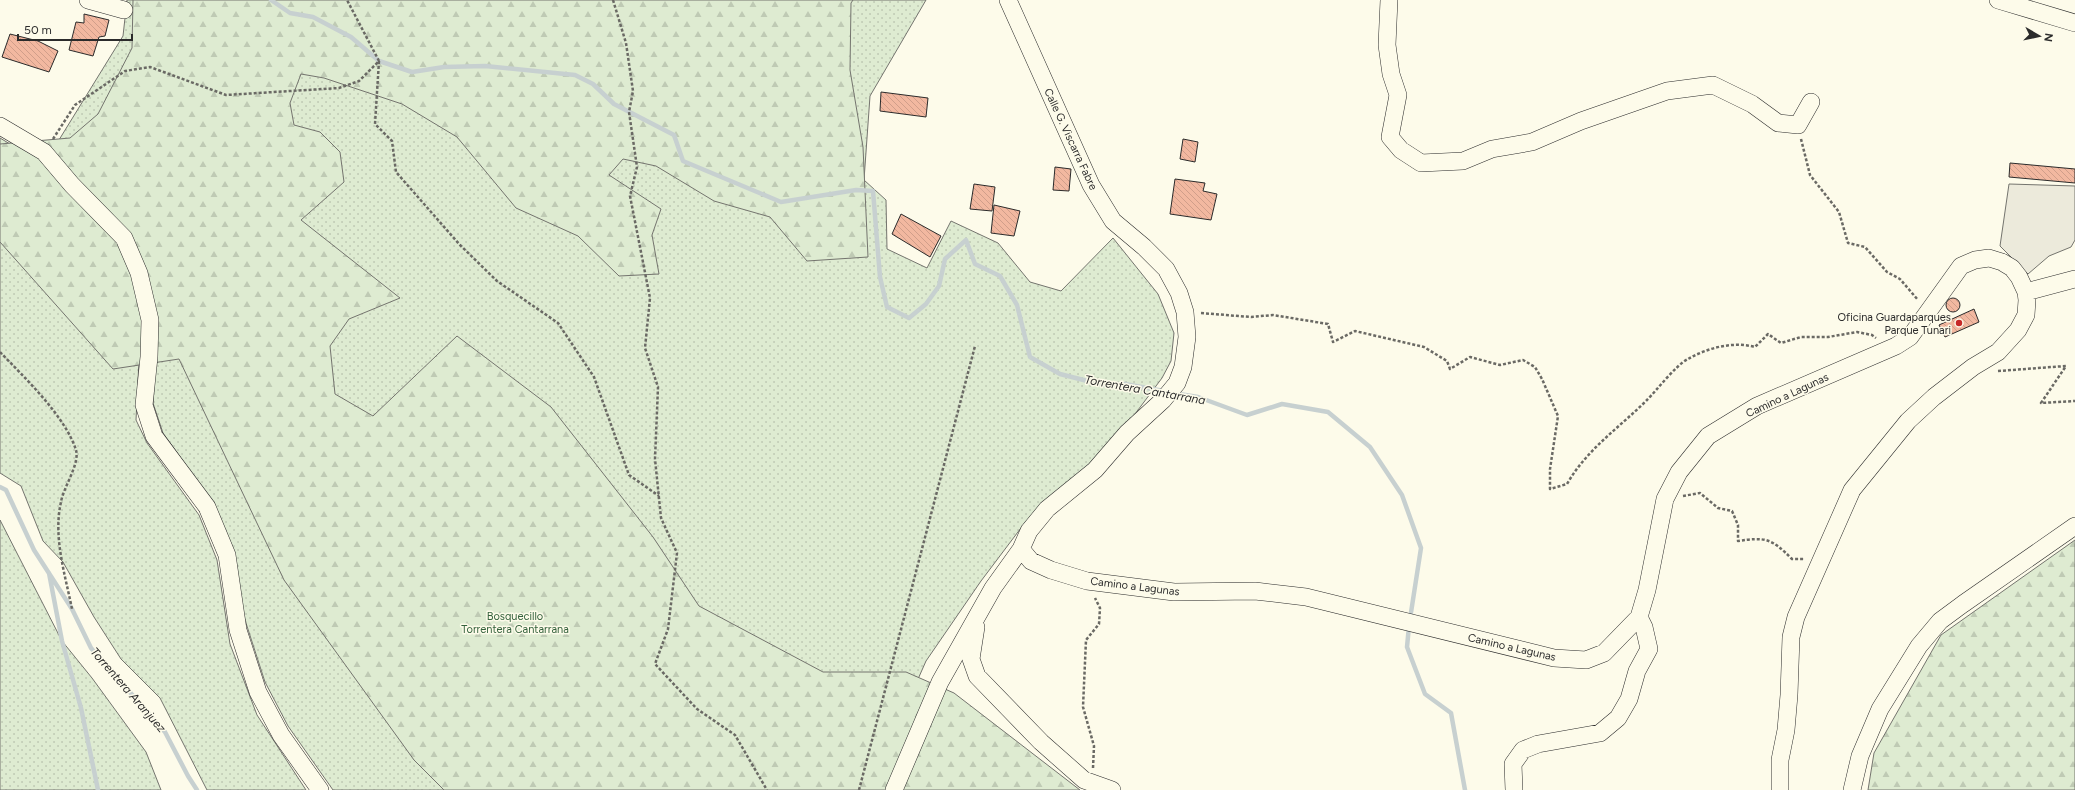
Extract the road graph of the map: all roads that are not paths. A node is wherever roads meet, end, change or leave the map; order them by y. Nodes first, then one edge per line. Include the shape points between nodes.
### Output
1 (88, 0) edge
2 (1008, 0) edge
3 (1387, 0) edge
4 (1998, 0) edge
5 (2017, 2) edge
6 (124, 10) dead end
7 (2075, 23) edge
8 (1811, 102) dead end
9 (0, 126) edge
10 (2075, 279) edge
11 (2026, 292) junction
12 (2075, 526) edge
13 (1021, 548) junction
14 (993, 588) junction
15 (1639, 617) junction
16 (320, 790) edge
17 (894, 790) edge
18 (1112, 790) edge
19 (1514, 790) edge
20 (1780, 790) edge
21 (1852, 790) edge

1 - 6 street
2 - 13 street, Calle G. Viscarra Fabre via 1091,185 1113,221 1166,269 1179,293 1185,312 1187,337 1184,367 1177,383 1163,400 1127,433 1095,470 1047,509 1029,531
3 - 8 street via 1387,45 1391,74 1398,95 1390,137 1401,150 1421,163 1463,161 1492,149 1532,142 1581,121 1667,91 1713,85 1752,104 1778,123 1798,125
4 - 5 street
5 - 7 street
9 - 16 street via 44,152 124,238 139,273 150,320 144,405 154,436 207,508 227,555 238,630 258,692 281,735
10 - 11 street
11 - 15 street, Camino a Lagunas via 2012,268 2002,262 1989,258 1961,266 1910,337 1889,349 1757,406 1708,436 1679,472 1665,499 1647,590
11 - 20 street, Camino a Lagunas via 2026,315 2006,344 1934,397 1908,421 1852,490 1796,617 1791,637 1789,695 1780,760
12 - 21 street via 1940,621 1920,646 1880,710 1860,756
13 - 14 street, Calle G. Viscarra Fabre
13 - 15 street, Camino a Lagunas via 1031,561 1087,581 1174,592 1255,591 1306,597 1554,658 1586,660 1604,653
14 - 17 street via 940,682
14 - 18 street via 975,630 970,659 977,676 1041,742 1084,780
15 - 19 street via 1649,649 1637,671 1629,700 1618,718 1600,733 1538,744 1523,750 1513,764

